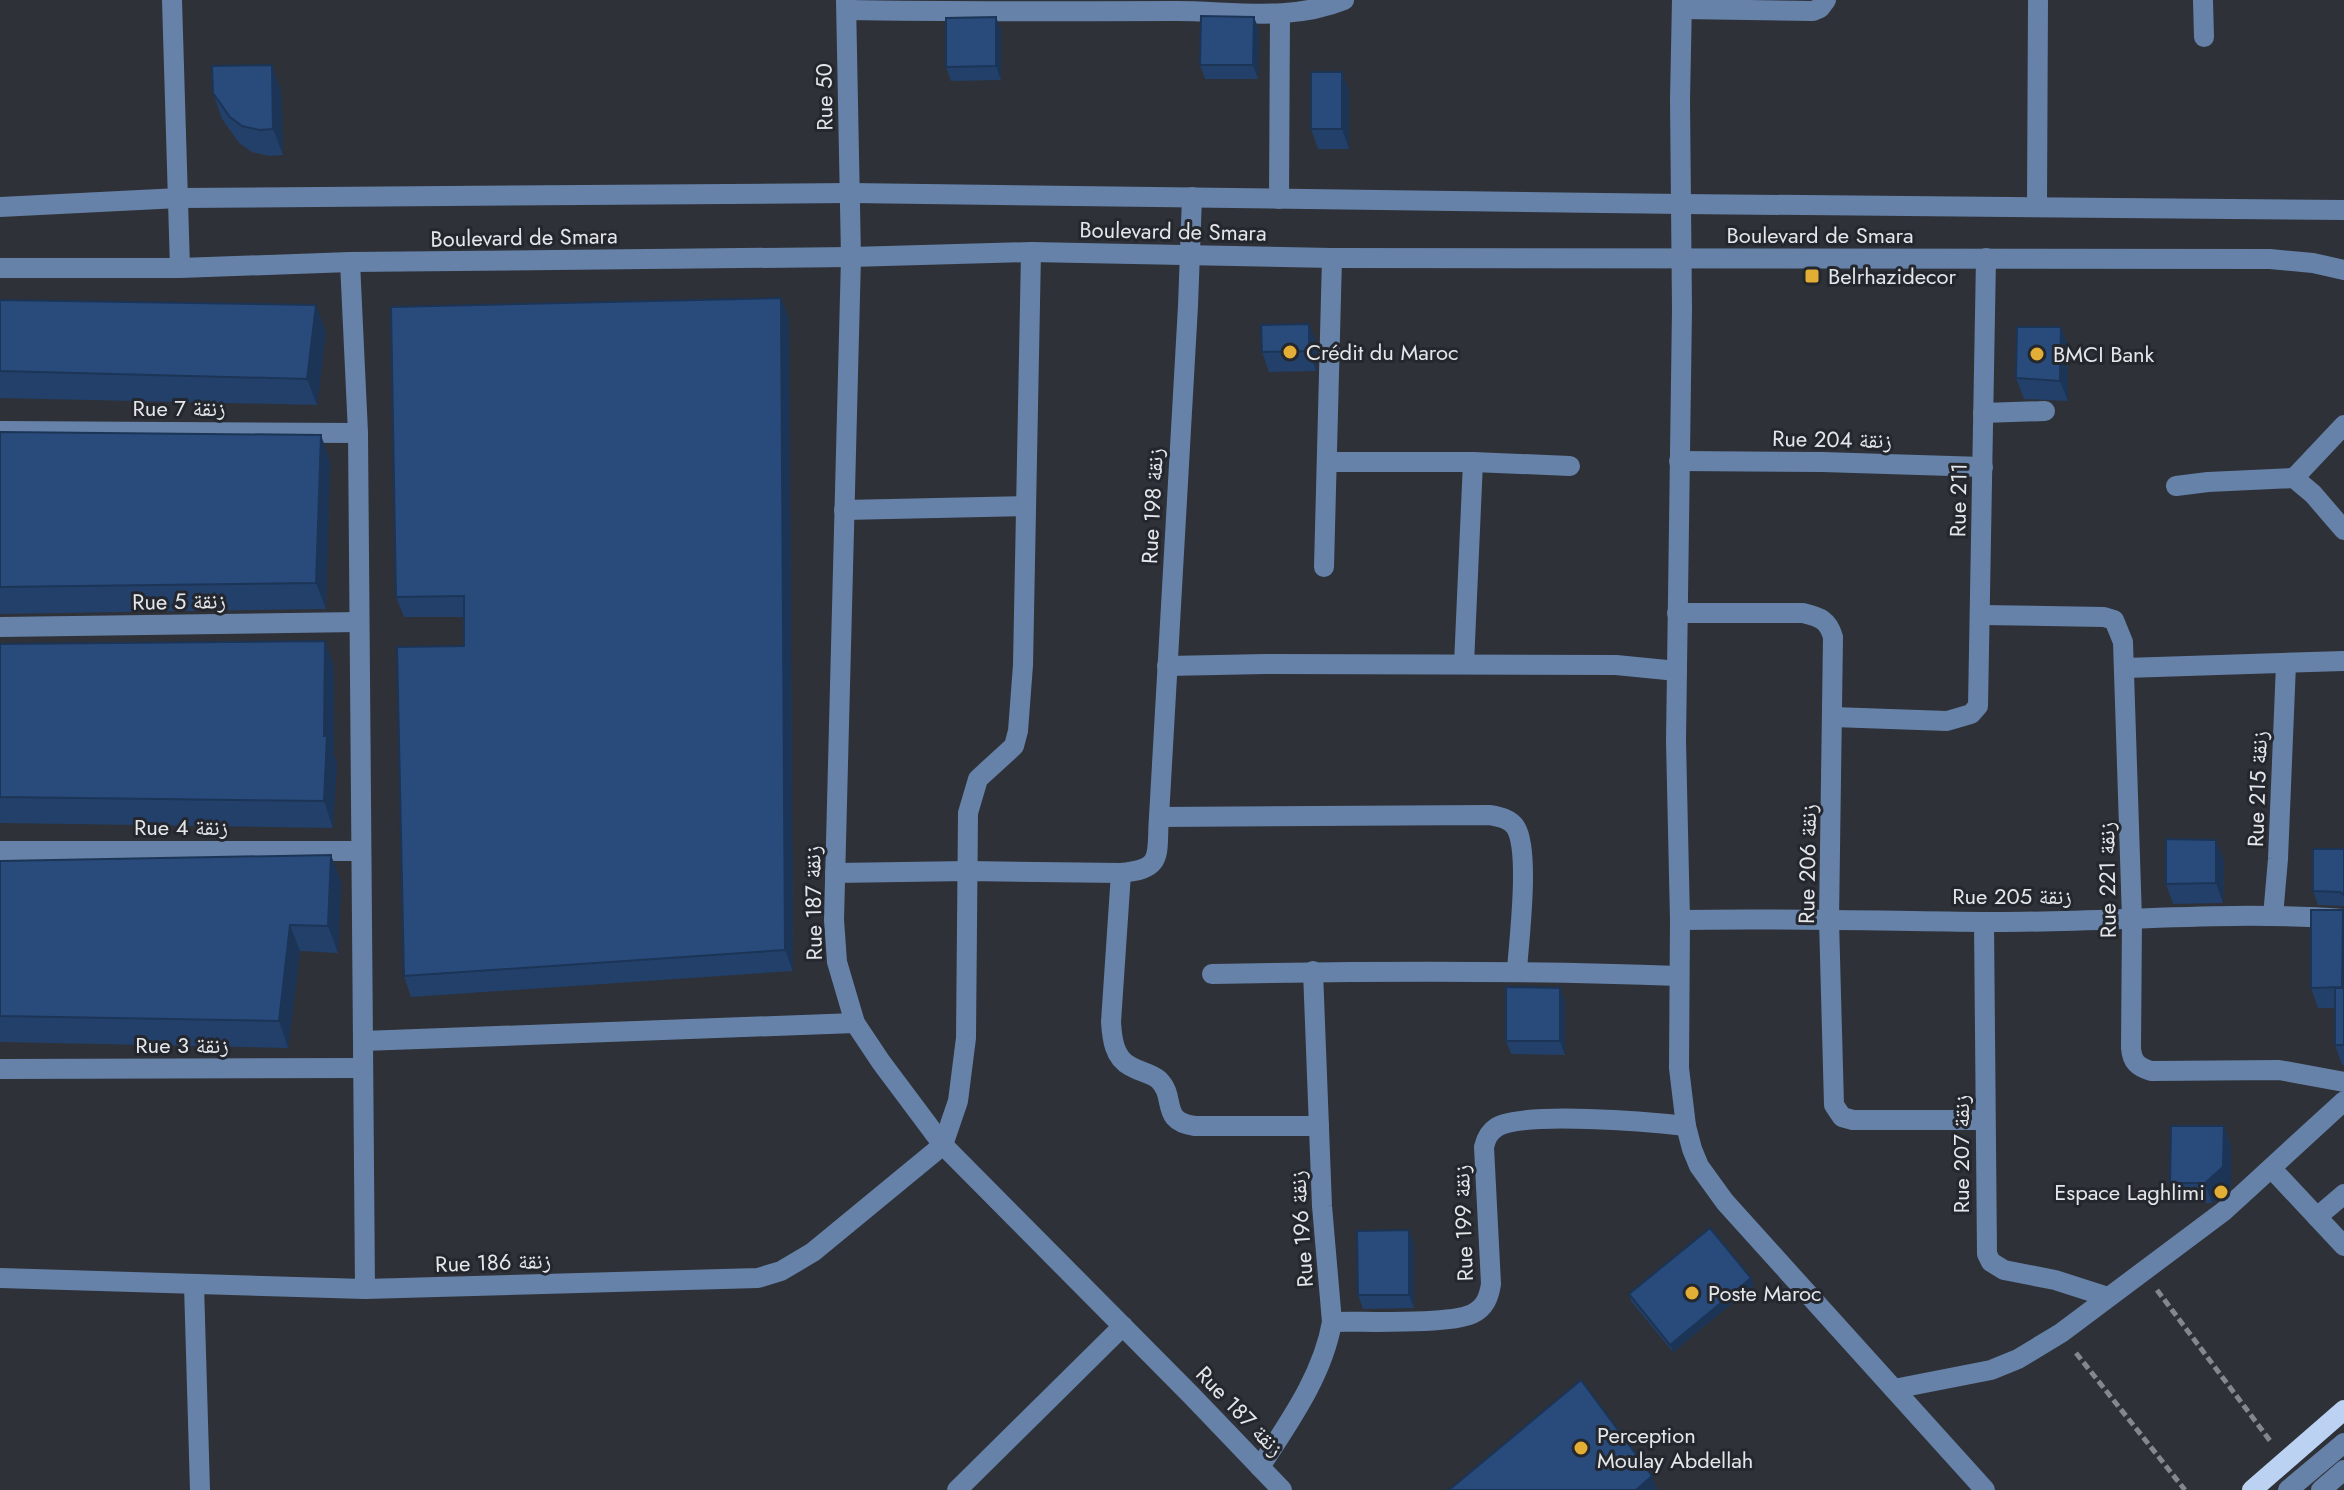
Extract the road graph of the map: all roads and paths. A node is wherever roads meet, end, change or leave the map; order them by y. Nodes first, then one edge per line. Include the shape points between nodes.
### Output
1 (172, 0) edge
2 (1344, 0) edge
3 (1826, 0) edge
4 (2038, 0) edge
5 (2203, 0) edge
6 (847, 5) edge
7 (1682, 5) edge
8 (1280, 14) junction
9 (2204, 37) dead end
10 (851, 193) junction
11 (1192, 197) junction
12 (179, 198) junction
13 (1279, 199) junction
14 (1683, 204) junction
15 (2037, 206) junction
16 (0, 207) edge
17 (2344, 210) edge
18 (1031, 252) junction
19 (1190, 255) junction
20 (851, 257) junction
21 (1332, 258) junction
22 (1986, 258) junction
23 (1681, 259) junction
24 (350, 262) junction
25 (0, 268) edge
26 (180, 268) junction
27 (2344, 270) edge
28 (2045, 411) dead end
29 (1983, 413) junction
30 (2344, 425) edge
31 (0, 431) edge
32 (358, 433) junction
33 (1679, 461) junction
34 (1327, 462) junction
35 (1473, 462) junction
36 (1570, 466) dead end
37 (1983, 467) junction
38 (2294, 478) junction
39 (2176, 486) dead end
40 (1026, 506) junction
41 (844, 510) junction
42 (2344, 530) edge
43 (1324, 567) dead end
44 (1677, 613) junction
45 (1980, 615) junction
46 (359, 622) junction
47 (0, 627) edge
48 (2344, 661) edge
49 (1464, 664) junction
50 (2286, 664) junction
51 (1167, 666) junction
52 (2125, 668) junction
53 (1677, 671) junction
54 (1833, 717) junction
55 (1159, 817) junction
56 (0, 851) edge
57 (361, 851) junction
58 (968, 871) junction
59 (835, 873) junction
60 (1121, 873) junction
61 (2273, 916) junction
62 (2132, 919) junction
63 (2344, 919) edge
64 (1680, 920) junction
65 (1829, 920) junction
66 (1984, 922) junction
67 (1517, 970) junction
68 (1313, 971) junction
69 (1212, 974) dead end
70 (1678, 976) junction
71 (855, 1023) junction
72 (363, 1041) junction
73 (363, 1068) junction
74 (0, 1069) edge
75 (2344, 1082) edge
76 (2344, 1101) edge
77 (1985, 1120) junction
78 (1319, 1126) junction
79 (1686, 1126) junction
80 (943, 1145) junction
81 (2272, 1169) junction
82 (2344, 1194) edge
83 (2317, 1217) junction
84 (2344, 1246) edge
85 (2143, 1272) junction
86 (0, 1278) edge
87 (194, 1285) junction
88 (365, 1289) junction
89 (2108, 1297) junction
90 (1332, 1322) junction
91 (1123, 1326) junction
92 (2061, 1333) junction
93 (1894, 1389) junction
94 (2344, 1410) edge
95 (2344, 1443) edge
96 (2286, 1462) junction
97 (1260, 1467) junction
98 (2344, 1470) edge
99 (200, 1490) edge
100 (957, 1490) edge
101 (1282, 1490) edge
102 (1985, 1490) edge
103 (2185, 1490) edge
104 (2252, 1490) edge
105 (2288, 1490) edge
106 (2321, 1490) edge

1 - 12 street
2 - 8 street via 1312,12
3 - 7 street via 1813,11
4 - 15 street
5 - 9 street
6 - 8 street
6 - 10 street, Rue 50
7 - 14 street
8 - 13 street
10 - 11 street, Boulevard de Smara
10 - 12 street, Boulevard de Smara
10 - 20 street, Rue 187 زنقة
11 - 13 street, Boulevard de Smara
11 - 19 street, Rue 198 زنقة
12 - 16 street, Boulevard de Smara
12 - 26 street
13 - 14 street, Boulevard de Smara
14 - 15 street, Boulevard de Smara
14 - 23 street
15 - 17 street, Boulevard de Smara
18 - 19 street, Boulevard de Smara
18 - 20 street, Boulevard de Smara
18 - 40 street
19 - 21 street, Boulevard de Smara
19 - 51 street, Rue 198 زنقة
20 - 24 street, Boulevard de Smara
20 - 41 street, Rue 187 زنقة
21 - 23 street, Boulevard de Smara
21 - 34 street
22 - 23 street, Boulevard de Smara
22 - 27 street, Boulevard de Smara via 2270,259
22 - 29 street, Rue 211
23 - 33 street
24 - 26 street, Boulevard de Smara
24 - 32 street
25 - 26 street, Boulevard de Smara
28 - 29 street
29 - 37 street, Rue 211
30 - 38 street
31 - 32 street, Rue 7 زنقة
32 - 46 street
33 - 37 street, Rue 204 زنقة
33 - 44 street
34 - 35 street
34 - 43 street
35 - 36 street
35 - 49 street
37 - 45 street, Rue 211
38 - 39 street
38 - 42 street
40 - 41 street
40 - 58 street via 1018,731 1010,753 974,786 968,813
41 - 59 street, Rue 187 زنقة
44 - 53 street
44 - 54 street, Rue 206 زنقة via 1803,613 1823,619 1833,637
45 - 52 street, Rue 221 زنقة via 2114,620
45 - 54 street, Rue 211 via 1978,706 1961,719
46 - 47 street, Rue 5 زنقة
46 - 57 street
48 - 50 street
49 - 51 street
49 - 53 street
50 - 52 street
50 - 61 street, Rue 215 زنقة
51 - 55 street, Rue 198 زنقة
52 - 62 street, Rue 221 زنقة
53 - 64 street
54 - 65 street, Rue 206 زنقة
55 - 60 street, Rue 198 زنقة via 1154,861 1144,871
55 - 67 street via 1381,814 1490,815 1507,820 1517,829 1522,856
56 - 57 street, Rue 4 زنقة
57 - 72 street
58 - 59 street
58 - 60 street
58 - 80 street via 964,1061
59 - 71 street, Rue 187 زنقة via 837,962
60 - 78 street via 1111,1022 1115,1049 1128,1066 1161,1082 1169,1110 1181,1123
61 - 62 street, Rue 205 زنقة
61 - 63 street, Rue 205 زنقة
62 - 66 street, Rue 205 زنقة
62 - 75 street, Rue 221 زنقة via 2131,1048 2140,1068 2279,1070
64 - 65 street, Rue 205 زنقة
64 - 70 street
65 - 66 street, Rue 205 زنقة
65 - 77 street, Rue 206 زنقة via 1832,1093 1837,1112 1853,1120
66 - 77 street, Rue 207 زنقة
67 - 68 street
67 - 70 street
68 - 69 street
68 - 78 street, Rue 196 زنقة
70 - 79 street
71 - 72 street
71 - 80 street, Rue 187 زنقة
72 - 73 street
73 - 74 street, Rue 3 زنقة
73 - 88 street
76 - 81 street
77 - 89 street, Rue 207 زنقة via 1985,1245 1991,1262
78 - 90 street, Rue 196 زنقة
79 - 90 street, Rue 199 زنقة via 1573,1120 1496,1128 1484,1147 1491,1284 1481,1309 1458,1319
79 - 93 street via 1711,1184
80 - 88 street, Rue 186 زنقة via 813,1252 758,1278
80 - 91 street, Rue 187 زنقة
81 - 83 street
81 - 85 street
82 - 83 street
83 - 84 street
85 - 89 street
85 - 96 path
86 - 87 street, Rue 186 زنقة
87 - 88 street, Rue 186 زنقة
87 - 99 street
89 - 92 street
90 - 97 street, Rue 196 زنقة via 1313,1377
91 - 97 street, Rue 187 زنقة
91 - 100 street
92 - 93 street via 1991,1370
92 - 103 path
93 - 102 street
94 - 96 main road
95 - 105 street
96 - 104 main road
97 - 101 street, Rue 187 زنقة
98 - 106 street

